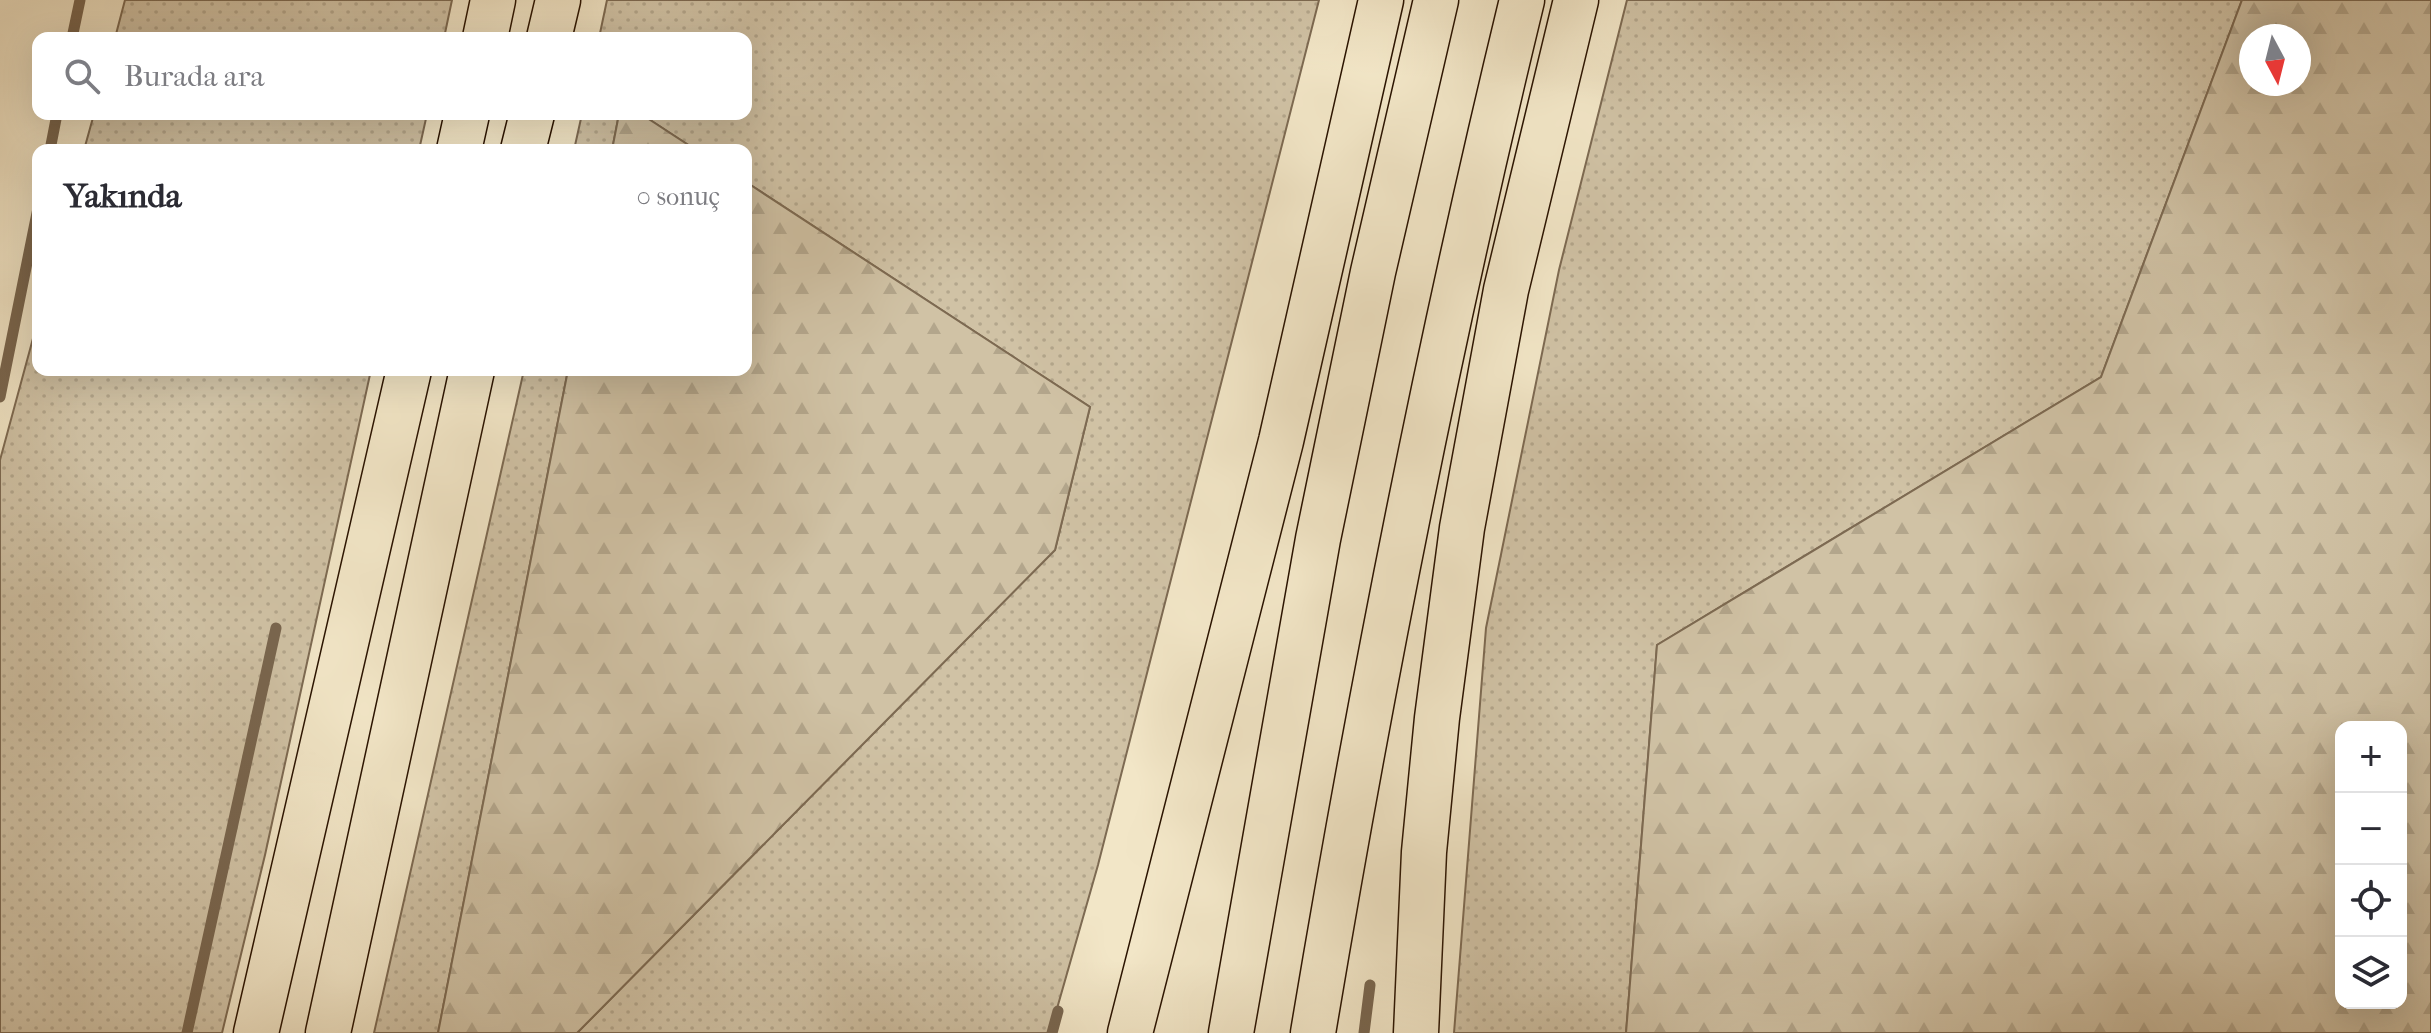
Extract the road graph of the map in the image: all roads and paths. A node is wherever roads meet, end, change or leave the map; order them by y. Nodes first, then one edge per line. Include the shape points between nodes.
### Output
1 (493, 0) edge
2 (558, 0) edge
3 (1381, 0) edge
4 (1436, 0) edge
5 (1522, 0) edge
6 (1576, 0) edge
7 (486, 32) edge
8 (550, 32) edge
9 (466, 120) edge
10 (530, 120) edge
11 (460, 144) edge
12 (524, 144) edge
13 (408, 376) edge
14 (471, 376) edge
15 (256, 1033) edge
16 (328, 1033) edge
17 (1130, 1033) edge
18 (1231, 1033) edge
19 (1313, 1033) edge
20 (1416, 1033) edge

1 - 7 main road
2 - 8 main road
3 - 17 main road via 1281,441
4 - 18 main road via 1318,539
5 - 19 main road via 1435,375 1372,692
6 - 20 main road via 1506,290 1462,528 1424,852
9 - 11 main road
10 - 12 main road
13 - 15 main road
14 - 16 main road

